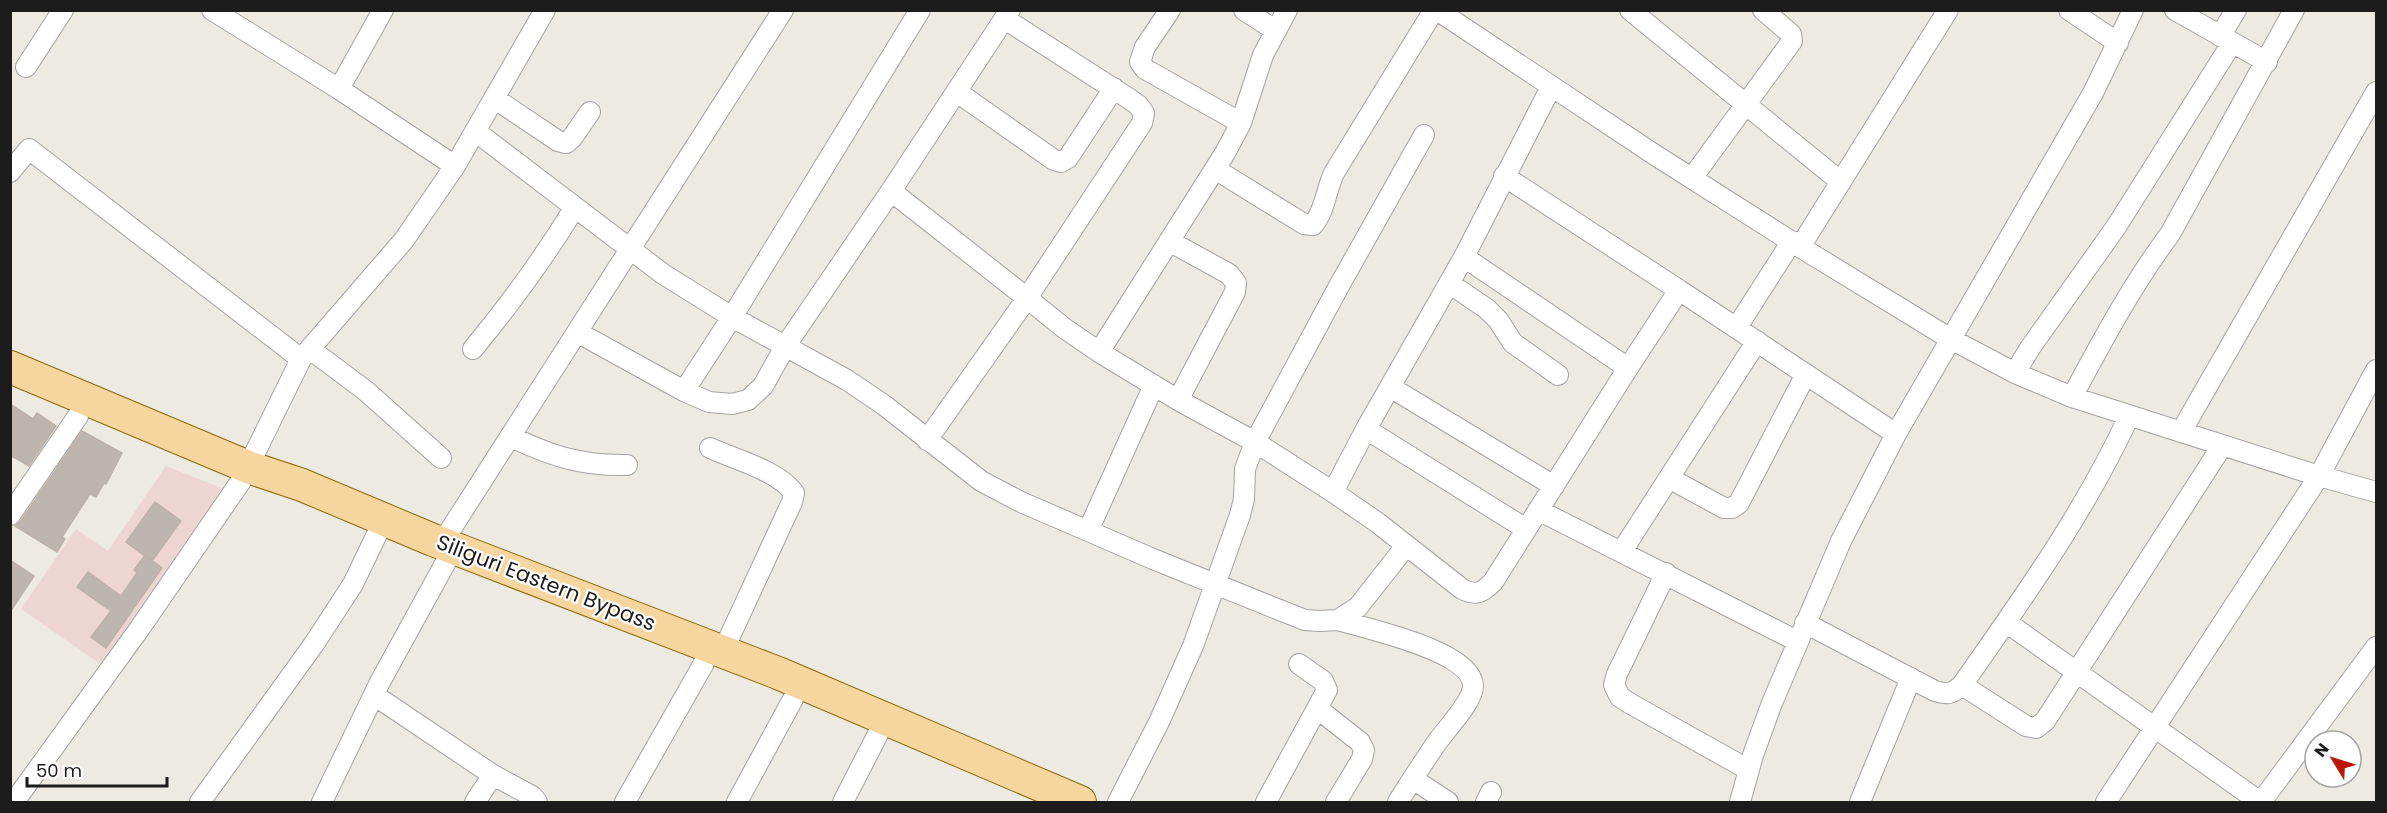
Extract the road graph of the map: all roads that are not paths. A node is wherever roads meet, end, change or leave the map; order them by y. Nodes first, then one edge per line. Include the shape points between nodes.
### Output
1 (63, 10) edge
2 (383, 10) edge
3 (545, 10) edge
4 (783, 10) edge
5 (920, 10) edge
6 (1170, 10) edge
7 (1244, 10) edge
8 (1287, 10) edge
9 (1435, 10) edge
10 (1630, 10) edge
11 (1763, 10) edge
12 (2069, 10) edge
13 (2133, 10) edge
14 (2175, 10) edge
15 (2236, 10) edge
16 (2294, 10) edge
17 (219, 12) edge
18 (1941, 13) edge
19 (1008, 15) edge
20 (1275, 30) junction
21 (2226, 39) junction
22 (2118, 43) junction
23 (2267, 62) junction
24 (26, 67) dead end
25 (1551, 87) junction
26 (1114, 88) junction
27 (339, 89) junction
28 (957, 92) junction
29 (2376, 92) edge
30 (494, 98) junction
31 (1746, 104) junction
32 (590, 112) dead end
33 (1241, 123) junction
34 (475, 131) junction
35 (1424, 135) dead end
36 (455, 166) junction
37 (1215, 169) junction
38 (10, 172) edge
39 (1504, 176) junction
40 (1692, 178) junction
41 (1841, 182) junction
42 (891, 191) junction
43 (575, 207) junction
44 (1169, 241) junction
45 (1796, 244) junction
46 (629, 249) junction
47 (1464, 257) junction
48 (1449, 283) junction
49 (1679, 290) junction
50 (1027, 298) junction
51 (732, 317) junction
52 (1737, 327) junction
53 (577, 333) junction
54 (1949, 338) junction
55 (1757, 341) junction
56 (786, 345) junction
57 (472, 349) dead end
58 (1099, 352) junction
59 (306, 354) junction
60 (10, 367) edge
61 (1628, 368) junction
62 (2376, 370) edge
63 (2016, 373) junction
64 (1806, 374) junction
65 (1558, 375) dead end
66 (1154, 385) junction
67 (1390, 387) junction
68 (10, 388) edge
69 (684, 391) junction
70 (2072, 397) junction
71 (1178, 400) junction
72 (78, 416) junction
73 (2129, 416) junction
74 (1366, 429) junction
75 (2181, 432) junction
76 (1896, 434) junction
77 (511, 437) junction
78 (927, 440) junction
79 (1255, 442) junction
80 (2222, 446) junction
81 (710, 448) dead end
82 (441, 458) dead end
83 (627, 465) dead end
84 (244, 474) junction
85 (2319, 476) junction
86 (1668, 478) junction
87 (1554, 486) junction
88 (1334, 492) junction
89 (2376, 492) edge
90 (1538, 510) junction
91 (10, 515) edge
92 (1526, 529) junction
93 (1088, 531) junction
94 (378, 532) junction
95 (1406, 546) junction
96 (1622, 551) junction
97 (444, 552) junction
98 (1666, 573) junction
99 (1215, 584) junction
100 (1338, 620) junction
101 (2006, 622) junction
102 (1801, 632) junction
103 (2376, 647) edge
104 (713, 657) junction
105 (1299, 664) dead end
106 (2077, 672) junction
107 (1911, 678) junction
108 (1962, 685) junction
109 (374, 695) junction
110 (793, 699) junction
111 (1318, 709) junction
112 (2157, 728) junction
113 (878, 734) junction
114 (1749, 770) junction
115 (493, 775) junction
116 (1413, 779) junction
117 (2235, 795) edge
118 (14, 798) edge
119 (200, 802) edge
120 (322, 802) edge
121 (476, 802) edge
122 (537, 802) edge
123 (625, 802) edge
124 (737, 802) edge
125 (843, 802) edge
126 (1037, 802) edge
127 (1080, 802) edge
128 (1118, 802) edge
129 (1266, 802) edge
130 (1336, 802) edge
131 (1398, 802) edge
132 (1448, 802) edge
133 (1740, 802) edge
134 (1860, 802) edge
135 (2106, 802) edge
136 (2261, 802) edge

1 - 24 street
2 - 27 street
3 - 30 street
4 - 46 street
5 - 51 street
6 - 33 street via 1144,47 1140,62 1145,69
7 - 20 street
8 - 20 street
9 - 25 street
9 - 37 street via 1334,173 1313,225 1304,224
10 - 31 street
11 - 31 street via 1791,34 1792,41
12 - 22 street
13 - 22 street
14 - 21 street
15 - 21 street
16 - 23 street
17 - 27 street
18 - 41 street
19 - 26 street
19 - 28 street
20 - 33 street
21 - 23 street
21 - 63 street via 2116,227
22 - 54 street via 2093,93
23 - 70 street
25 - 39 street
25 - 40 street
26 - 28 street via 1068,158 1061,162
26 - 50 street via 1138,105 1144,113 1142,123
27 - 36 street
28 - 42 street
29 - 75 street
30 - 32 street via 566,143
30 - 34 street
31 - 40 street
31 - 41 street
33 - 37 street
34 - 36 street
34 - 43 street
35 - 79 street
36 - 59 street via 404,240
37 - 44 street
38 - 59 street via 29,150
39 - 47 street
39 - 49 street
40 - 45 street
41 - 45 street
42 - 50 street
42 - 56 street
43 - 46 street
43 - 57 street via 511,303
44 - 58 street
44 - 71 street via 1229,274 1236,283 1235,292
45 - 52 street
45 - 54 street
46 - 51 street
46 - 53 street
47 - 48 street
47 - 61 street
48 - 65 street via 1487,309 1513,343
48 - 67 street
49 - 52 street
49 - 61 street
50 - 58 street
50 - 78 street
51 - 56 street
51 - 69 street
52 - 55 street
53 - 69 street
53 - 77 street
54 - 63 street
54 - 76 street
55 - 64 street
55 - 86 street
56 - 69 street via 763,386 748,400 732,404 709,402
56 - 78 street via 875,399
58 - 66 street
59 - 82 street via 366,391
59 - 84 street
60 - 84 main road, Siliguri Eastern Bypass
61 - 87 street
62 - 85 street
63 - 70 street
64 - 76 street
64 - 86 street via 1732,508 1724,508
66 - 71 street
66 - 93 street
67 - 74 street
67 - 87 street
68 - 72 main road, Siliguri Eastern Bypass
70 - 73 street
71 - 79 street
72 - 84 main road, Siliguri Eastern Bypass via 109,431
72 - 91 street
73 - 75 street
73 - 101 street via 2059,543
74 - 88 street
74 - 92 street
75 - 80 street
76 - 102 street via 1841,541
77 - 83 street via 567,460 598,466
77 - 97 street
78 - 93 street via 981,481
79 - 88 street
79 - 99 street via 1245,469 1240,515
80 - 85 street
80 - 106 street
81 - 104 street via 775,476 794,493
84 - 94 main road, Siliguri Eastern Bypass
84 - 97 main road, Siliguri Eastern Bypass via 302,485
84 - 118 street via 140,627
85 - 89 street
85 - 112 street
86 - 96 street
87 - 90 street
88 - 95 street
90 - 92 street
90 - 96 street
92 - 95 street via 1482,593 1462,589
93 - 99 street
94 - 97 main road, Siliguri Eastern Bypass
94 - 119 street via 353,584 314,644
95 - 100 street via 1358,607
96 - 98 street
97 - 104 main road, Siliguri Eastern Bypass
97 - 109 street
98 - 102 street
98 - 114 street via 1614,685 1620,697 1631,704
99 - 100 street via 1305,620
99 - 128 street via 1174,689
100 - 116 street via 1437,651 1468,672 1473,686 1469,699
101 - 106 street
101 - 108 street
102 - 107 street
102 - 114 street
103 - 136 street
104 - 110 main road, Siliguri Eastern Bypass
104 - 123 street
104 - 127 main road, Siliguri Eastern Bypass via 778,672
105 - 111 street via 1323,681 1327,690
106 - 108 street via 2045,721 2036,728 2026,726
106 - 112 street
107 - 108 street via 1946,694 1953,694
107 - 134 street
109 - 115 street
109 - 120 street
110 - 113 main road, Siliguri Eastern Bypass
110 - 124 street
111 - 129 street
111 - 130 street via 1360,742 1364,750
112 - 117 street
112 - 135 street
113 - 125 street
113 - 126 main road, Siliguri Eastern Bypass
114 - 133 street
115 - 121 street
115 - 122 street
116 - 131 street
116 - 132 street
117 - 136 street

